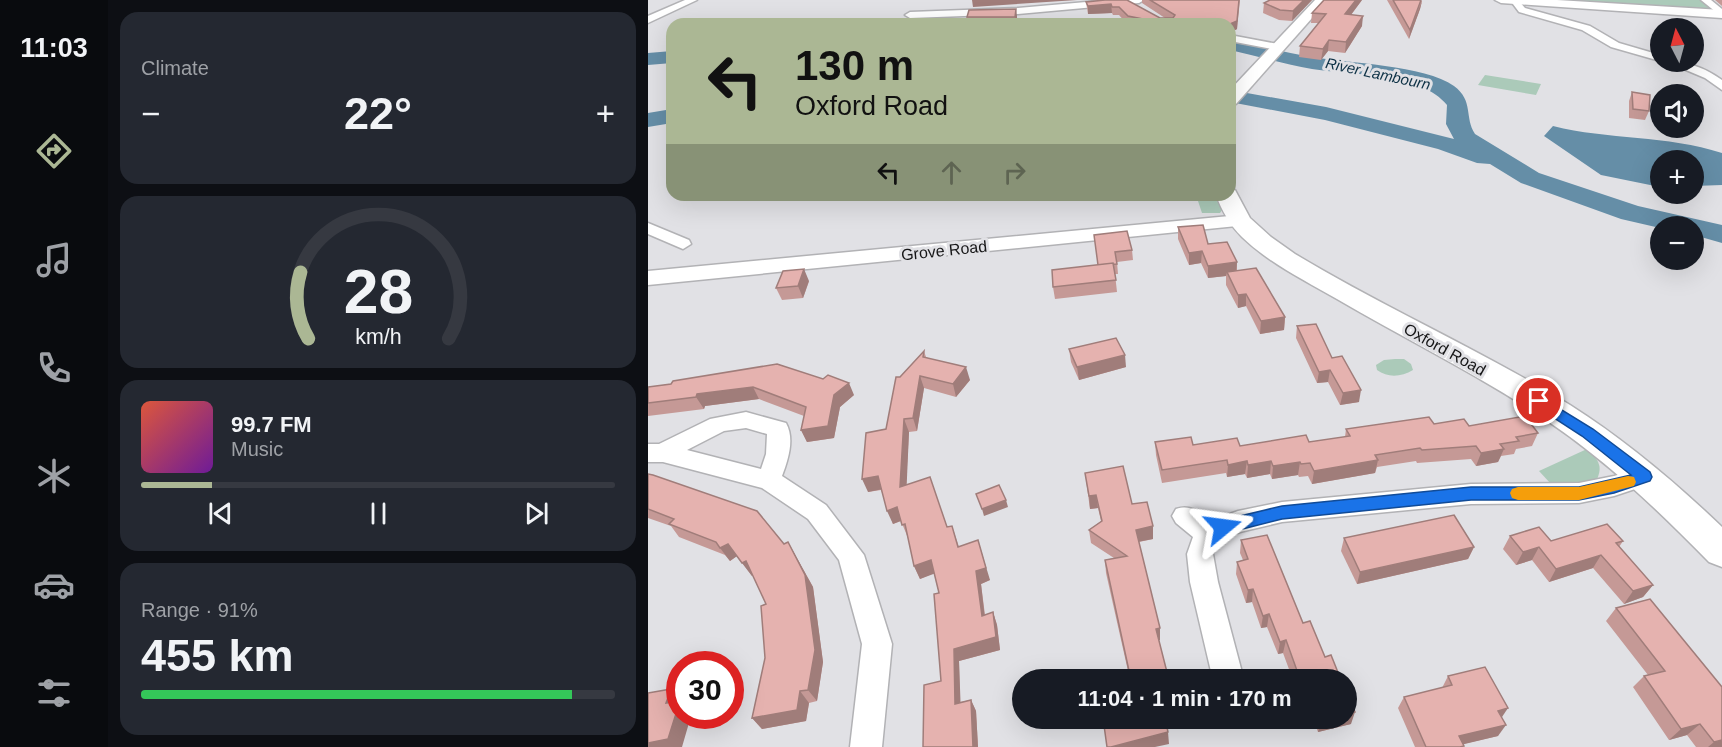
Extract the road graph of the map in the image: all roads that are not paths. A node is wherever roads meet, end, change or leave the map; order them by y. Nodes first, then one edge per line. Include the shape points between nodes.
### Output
1 (692, 0) edge
2 (1322, 0) edge
3 (1501, 0) edge
4 (1706, 0) edge
5 (1126, 1) edge
6 (1514, 1) edge
7 (1139, 4) edge
8 (1722, 14) edge
9 (910, 15) dead end
10 (648, 20) edge
11 (1236, 40) edge
12 (1274, 51) junction
13 (1650, 55) edge
14 (1699, 72) edge
15 (1722, 86) edge
16 (1236, 92) edge
17 (1234, 208) edge
18 (648, 228) edge
19 (683, 244) dead end
20 (648, 278) edge
21 (655, 453) edge
22 (1644, 477) junction
23 (769, 480) junction
24 (1185, 516) dead end
25 (1207, 533) junction
26 (1722, 551) edge
27 (1226, 669) edge
28 (863, 746) edge

1 - 10 street
2 - 12 main road
3 - 6 street
4 - 8 street
5 - 7 street
5 - 9 street
6 - 8 street
6 - 13 street via 1522,10 1586,28 1615,45
11 - 12 street
12 - 16 main road
14 - 15 street
17 - 20 street, Grove Road
17 - 22 main road, Oxford Road via 1269,245 1316,277 1558,413
18 - 19 street
21 - 23 street
21 - 23 street via 723,421 759,420 778,429 777,454
22 - 25 street via 1579,493 1471,494 1282,512
22 - 26 main road, Oxford Road
23 - 28 street via 817,512 851,555 877,644
24 - 25 street
25 - 27 street via 1200,554

